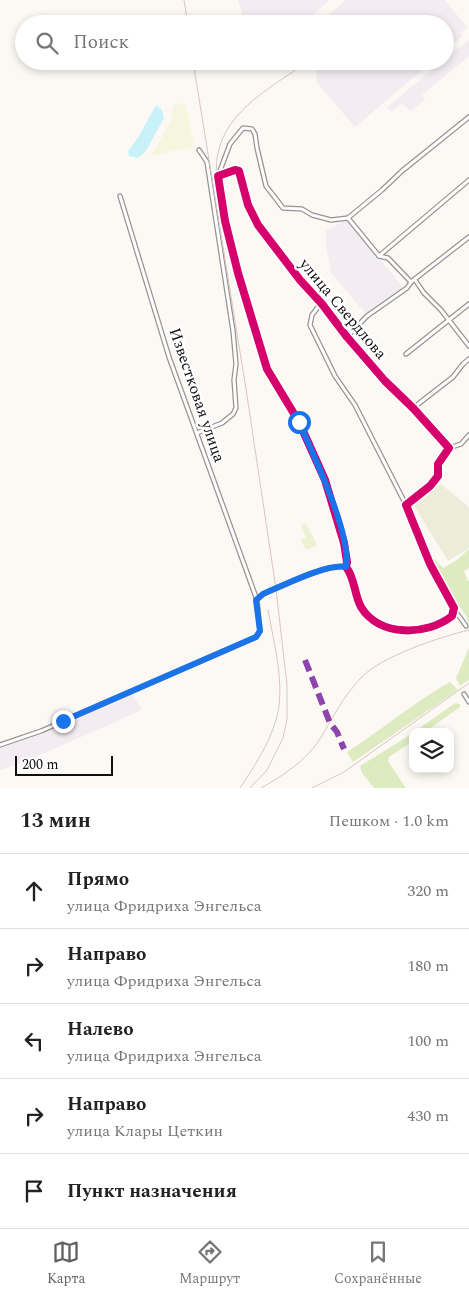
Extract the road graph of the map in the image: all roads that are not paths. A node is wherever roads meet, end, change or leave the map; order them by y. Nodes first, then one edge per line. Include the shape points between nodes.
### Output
1 (469, 117) edge
2 (198, 150) dead end
3 (218, 176) junction
4 (469, 180) edge
5 (120, 196) dead end
6 (348, 218) junction
7 (469, 237) edge
8 (378, 256) junction
9 (413, 281) junction
10 (321, 303) junction
11 (469, 304) edge
12 (448, 322) junction
13 (347, 337) junction
14 (469, 346) edge
15 (406, 354) dead end
16 (469, 359) edge
17 (413, 408) junction
18 (197, 433) junction
19 (469, 435) edge
20 (449, 448) junction
21 (406, 506) junction
22 (346, 567) junction
23 (256, 600) junction
24 (454, 608) junction
25 (466, 626) dead end
26 (464, 694) dead end
27 (469, 702) edge
28 (0, 745) edge

1 - 6 street
2 - 18 street via 207,162 233,331 236,408 222,423
3 - 6 street via 230,144 243,128 252,129 266,186 283,208 302,209 331,220
3 - 10 street, улица Свердлова via 240,171 248,205 258,225
3 - 22 street via 238,273 267,369 299,422 325,480 344,543
4 - 8 street
5 - 18 street, Известковая улица via 169,357
6 - 8 street
7 - 9 street
8 - 9 street via 388,258
9 - 12 street
9 - 13 street via 367,316
10 - 13 street, улица Свердлова
10 - 21 street, улица Свердлова via 312,315 310,325
11 - 12 street
12 - 14 street
12 - 15 street
13 - 17 street, улица Свердлова
16 - 17 street via 453,377
17 - 20 street, улица Свердлова
18 - 23 street, Известковая улица
19 - 20 street via 461,444
20 - 21 street via 438,464 438,476
21 - 24 street via 430,564
22 - 23 street via 302,578
22 - 24 street via 363,610 386,628 405,630 445,622 452,616
23 - 28 street, Известковая улица via 260,631 256,637 40,731
24 - 25 street
26 - 27 street

